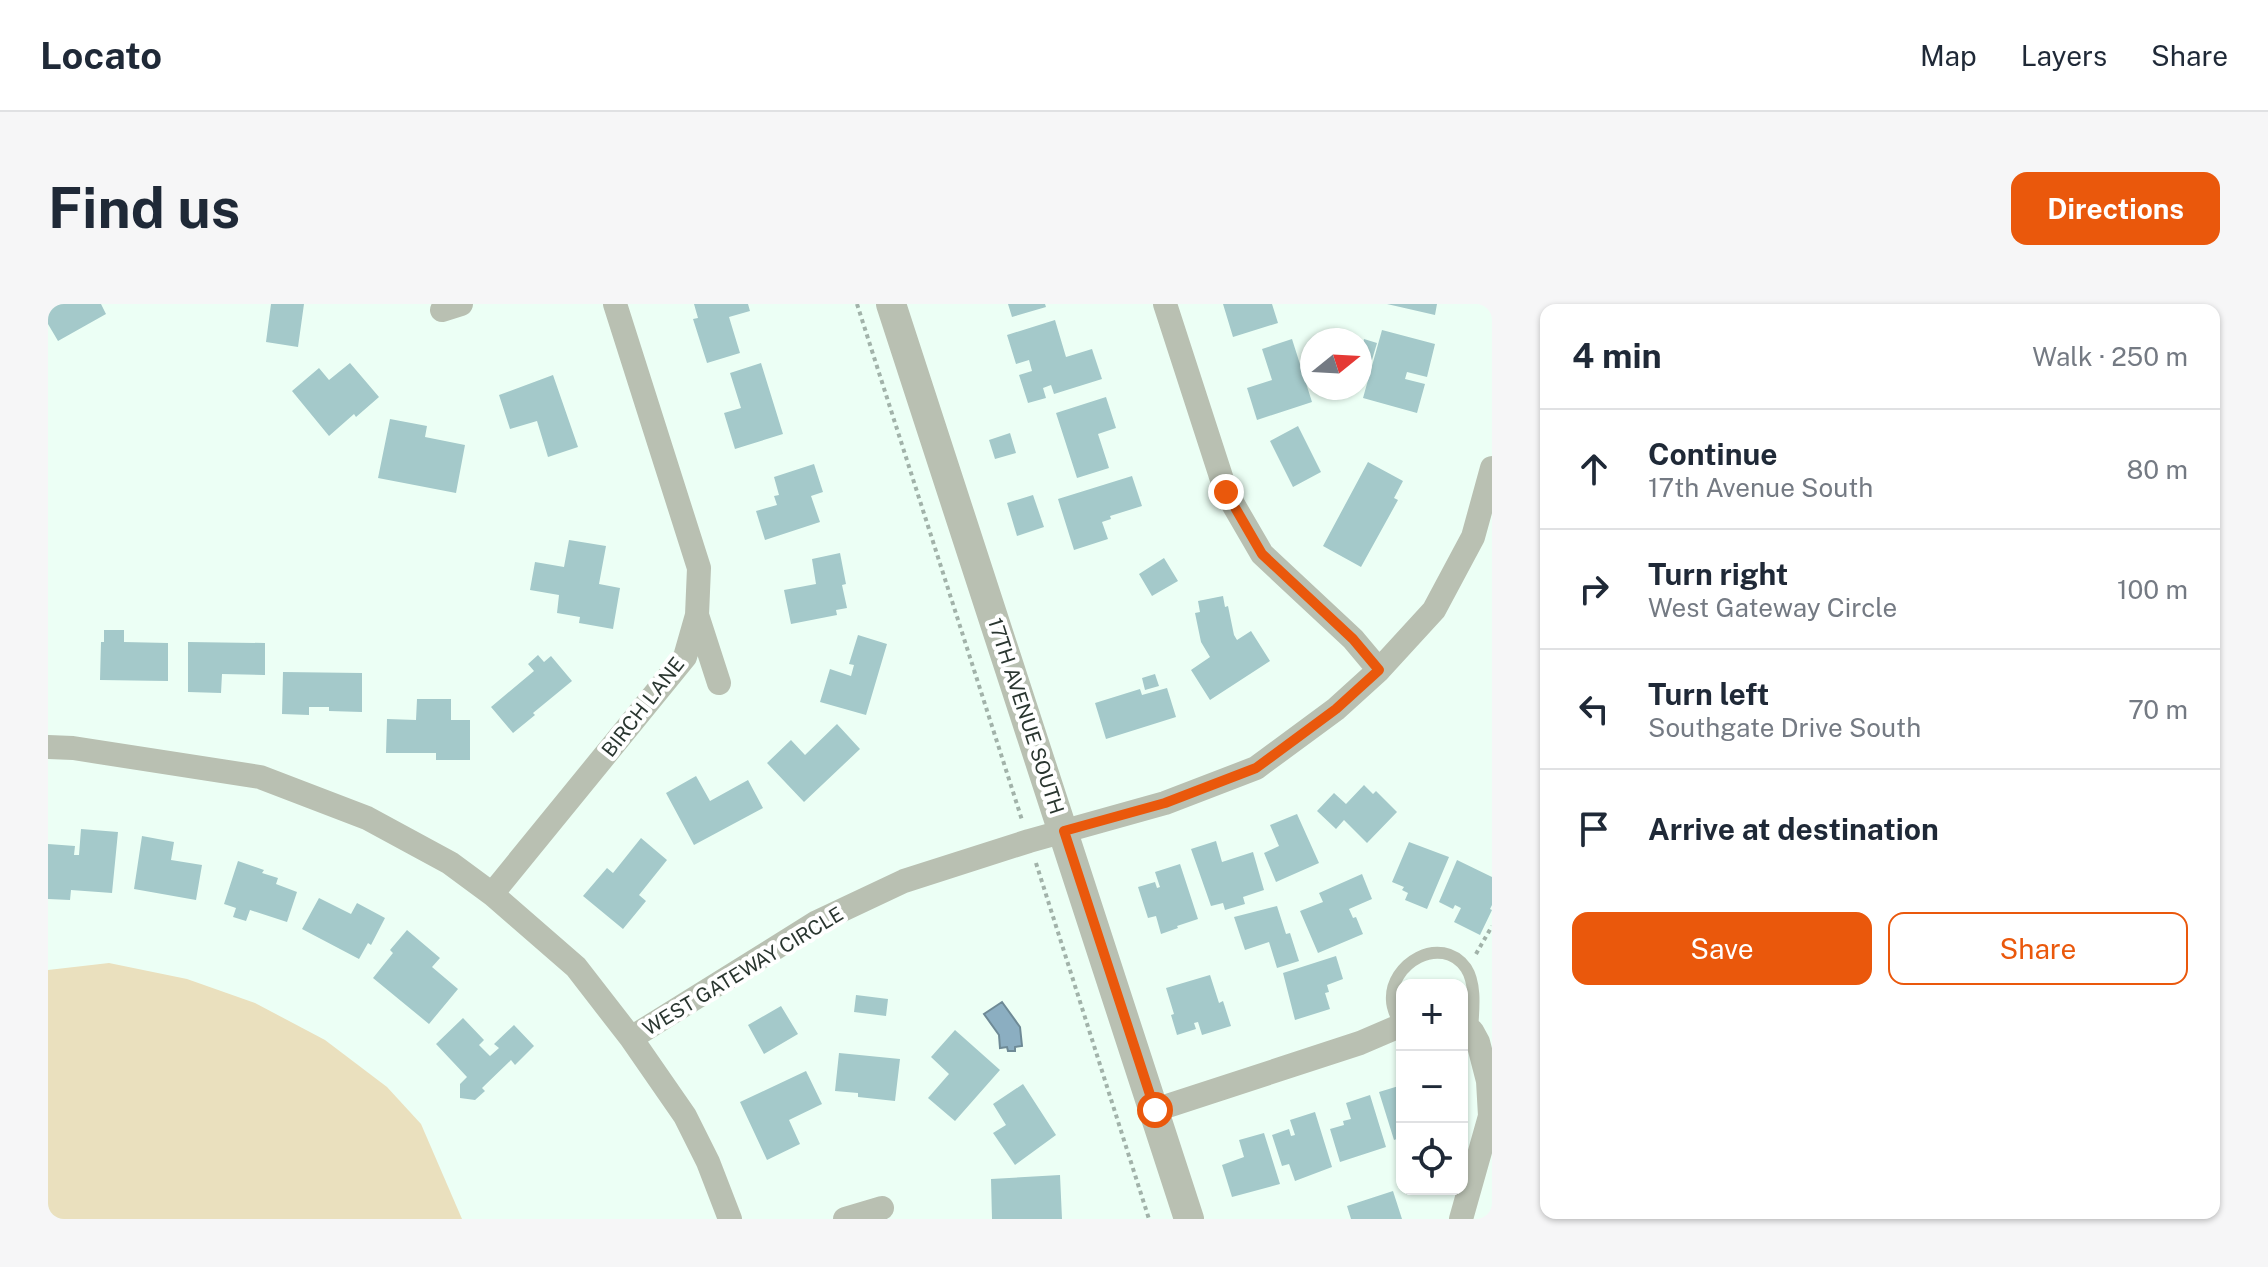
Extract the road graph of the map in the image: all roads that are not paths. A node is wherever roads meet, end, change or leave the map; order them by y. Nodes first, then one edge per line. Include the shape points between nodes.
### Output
1 (615, 304) edge
2 (891, 304) edge
3 (1165, 304) edge
4 (1492, 468) edge
5 (697, 615) junction
6 (1379, 670) junction
7 (719, 683) dead end
8 (48, 747) edge
9 (1064, 831) junction
10 (492, 894) junction
11 (1397, 979) edge
12 (1396, 980) edge
13 (1396, 1014) edge
14 (1468, 1019) edge
15 (1396, 1027) edge
16 (1468, 1029) edge
17 (631, 1038) junction
18 (1155, 1110) junction
19 (882, 1208) dead end
20 (730, 1219) edge
21 (845, 1219) edge
22 (1189, 1219) edge
23 (1461, 1219) edge

1 - 5 street, BIRCH LANE via 699,568
2 - 9 street, 17TH AVENUE SOUTH
3 - 6 street via 1226,492 1262,554
4 - 6 street, WEST GATEWAY CIRCLE via 1473,537 1434,610
5 - 7 street
5 - 10 street, BIRCH LANE via 685,657
6 - 9 street, WEST GATEWAY CIRCLE via 1256,768 1165,803
8 - 10 street via 260,777 367,818 450,863
9 - 17 street, WEST GATEWAY CIRCLE via 904,881 817,922
9 - 18 street, 17TH AVENUE SOUTH
10 - 17 street via 576,967
11 - 14 lane via 1412,960 1430,952 1449,955 1467,969 1472,984
12 - 13 lane via 1391,1003
15 - 18 street
16 - 23 street via 1478,1042 1488,1081 1490,1116
17 - 20 street via 685,1116
18 - 22 street, 17TH AVENUE SOUTH
19 - 21 street

